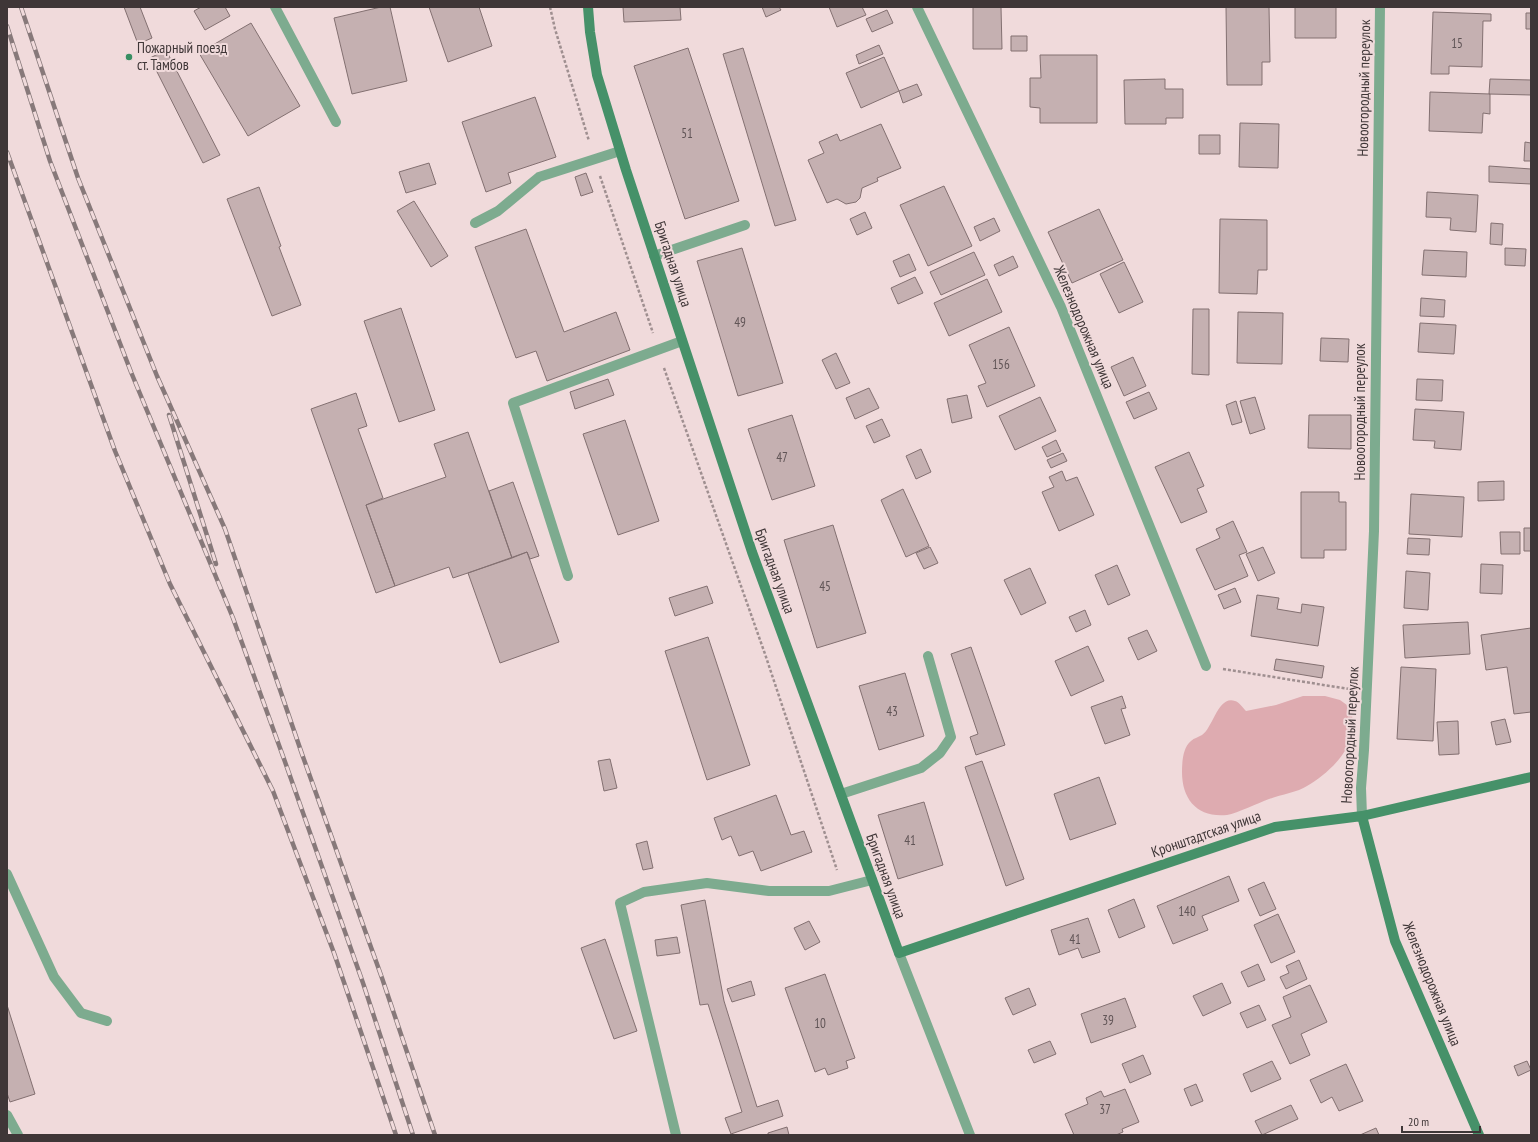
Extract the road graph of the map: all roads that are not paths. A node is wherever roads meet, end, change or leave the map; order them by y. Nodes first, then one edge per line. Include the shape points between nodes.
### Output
1 (275, 7) edge
2 (588, 7) edge
3 (917, 7) edge
4 (1380, 7) edge
5 (336, 122) dead end
6 (620, 151) junction
7 (475, 223) dead end
8 (745, 225) dead end
9 (654, 256) junction
10 (682, 341) junction
11 (568, 576) dead end
12 (928, 656) dead end
13 (1206, 666) road end
14 (1531, 777) edge
15 (840, 794) junction
16 (1362, 816) junction
17 (7, 874) edge
18 (872, 880) junction
19 (899, 953) junction
20 (107, 1021) dead end
21 (7, 1115) edge
22 (18, 1135) edge
23 (676, 1135) edge
24 (970, 1135) edge
25 (1479, 1135) edge

1 - 5 street
2 - 6 street, Бригадная улица via 597,75
3 - 13 street, Железнодорожная улица via 1061,307
4 - 16 street, Новоогородный переулок via 1374,531 1361,788
6 - 7 street via 539,177 498,211
6 - 9 street, Бригадная улица
8 - 9 street
9 - 10 street, Бригадная улица
10 - 11 street via 513,403
10 - 15 street, Бригадная улица via 752,552
12 - 15 street via 951,737 940,753 921,768
14 - 16 street, Кронштадтская улица
15 - 18 street, Бригадная улица
16 - 19 street, Кронштадтская улица via 1274,826
16 - 25 street, Железнодорожная улица via 1395,941
17 - 20 street via 54,977 81,1014
18 - 19 street, Бригадная улица
18 - 23 street via 829,892 769,891 708,883 644,892 620,903
19 - 24 street, Бригадная улица
21 - 22 street

